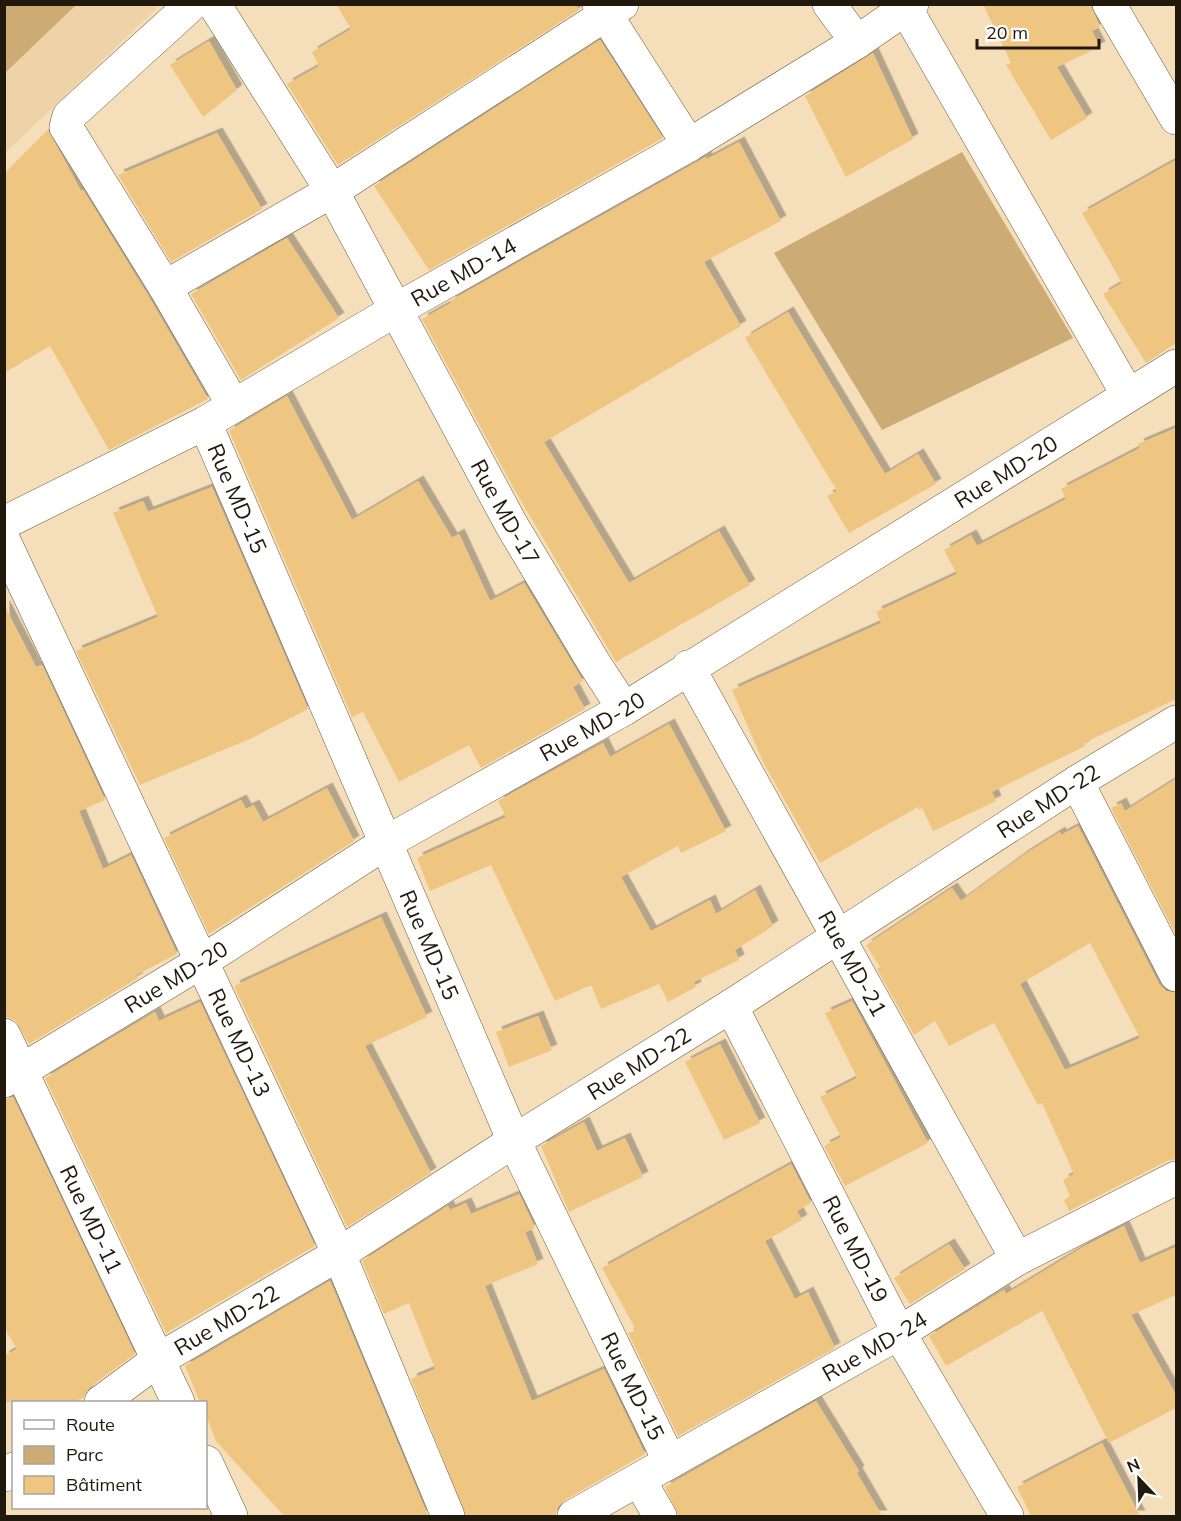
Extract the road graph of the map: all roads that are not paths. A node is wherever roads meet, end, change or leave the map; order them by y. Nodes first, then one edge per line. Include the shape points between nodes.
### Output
1 (192, 4) edge
2 (214, 4) edge
3 (829, 4) edge
4 (1109, 4) edge
5 (909, 7) edge
6 (609, 8) edge
7 (857, 42) junction
8 (1176, 118) edge
9 (689, 145) junction
10 (332, 191) junction
11 (165, 287) junction
12 (394, 311) junction
13 (1176, 366) edge
14 (1128, 395) junction
15 (234, 406) junction
16 (205, 423) junction
17 (4, 523) edge
18 (4, 541) edge
19 (688, 667) junction
20 (624, 708) junction
21 (1176, 722) edge
22 (1077, 782) junction
23 (387, 842) junction
24 (837, 936) junction
25 (201, 962) junction
26 (1176, 975) edge
27 (731, 1006) junction
28 (4, 1035) edge
29 (13, 1076) edge
30 (513, 1141) junction
31 (1176, 1178) edge
32 (339, 1254) junction
33 (1017, 1259) junction
34 (899, 1333) junction
35 (158, 1360) junction
36 (103, 1401) edge
37 (178, 1401) edge
38 (669, 1462) junction
39 (207, 1464) edge
40 (639, 1480) junction
41 (231, 1516) edge
42 (448, 1516) edge
43 (574, 1516) edge
44 (660, 1516) edge
45 (1007, 1516) edge

1 - 11 street via 69,116 66,127
2 - 10 street, Rue MD-17
3 - 7 street
4 - 8 street
5 - 7 street, Rue MD-14
5 - 14 street
6 - 9 street
6 - 10 street
7 - 9 street, Rue MD-14
9 - 12 street, Rue MD-14
10 - 11 street
10 - 12 street, Rue MD-17
11 - 15 street
12 - 15 street, Rue MD-14
12 - 20 street, Rue MD-17 via 511,524
13 - 14 street, Rue MD-20
14 - 19 street, Rue MD-20
15 - 16 street, Rue MD-14
16 - 17 street, Rue MD-14
16 - 23 street, Rue MD-15
18 - 25 street, Rue MD-13
19 - 20 street, Rue MD-20
19 - 24 street, Rue MD-21
20 - 23 street, Rue MD-20
21 - 22 street, Rue MD-22
22 - 24 street, Rue MD-22
22 - 26 street
23 - 25 street, Rue MD-20
23 - 30 street, Rue MD-15
24 - 27 street, Rue MD-22
24 - 33 street, Rue MD-21
25 - 29 street, Rue MD-20
25 - 32 street, Rue MD-13
27 - 30 street, Rue MD-22
27 - 34 street, Rue MD-19
28 - 29 street, Rue MD-11
29 - 35 street, Rue MD-11
30 - 32 street, Rue MD-22
30 - 38 street, Rue MD-15
31 - 33 street, Rue MD-24
32 - 35 street, Rue MD-22
32 - 42 street, Rue MD-13
33 - 34 street, Rue MD-24
34 - 38 street, Rue MD-24
34 - 45 street, Rue MD-19
35 - 36 street, Rue MD-22
35 - 37 street, Rue MD-11
38 - 40 street, Rue MD-24
39 - 41 street
40 - 43 street, Rue MD-24
40 - 44 street

